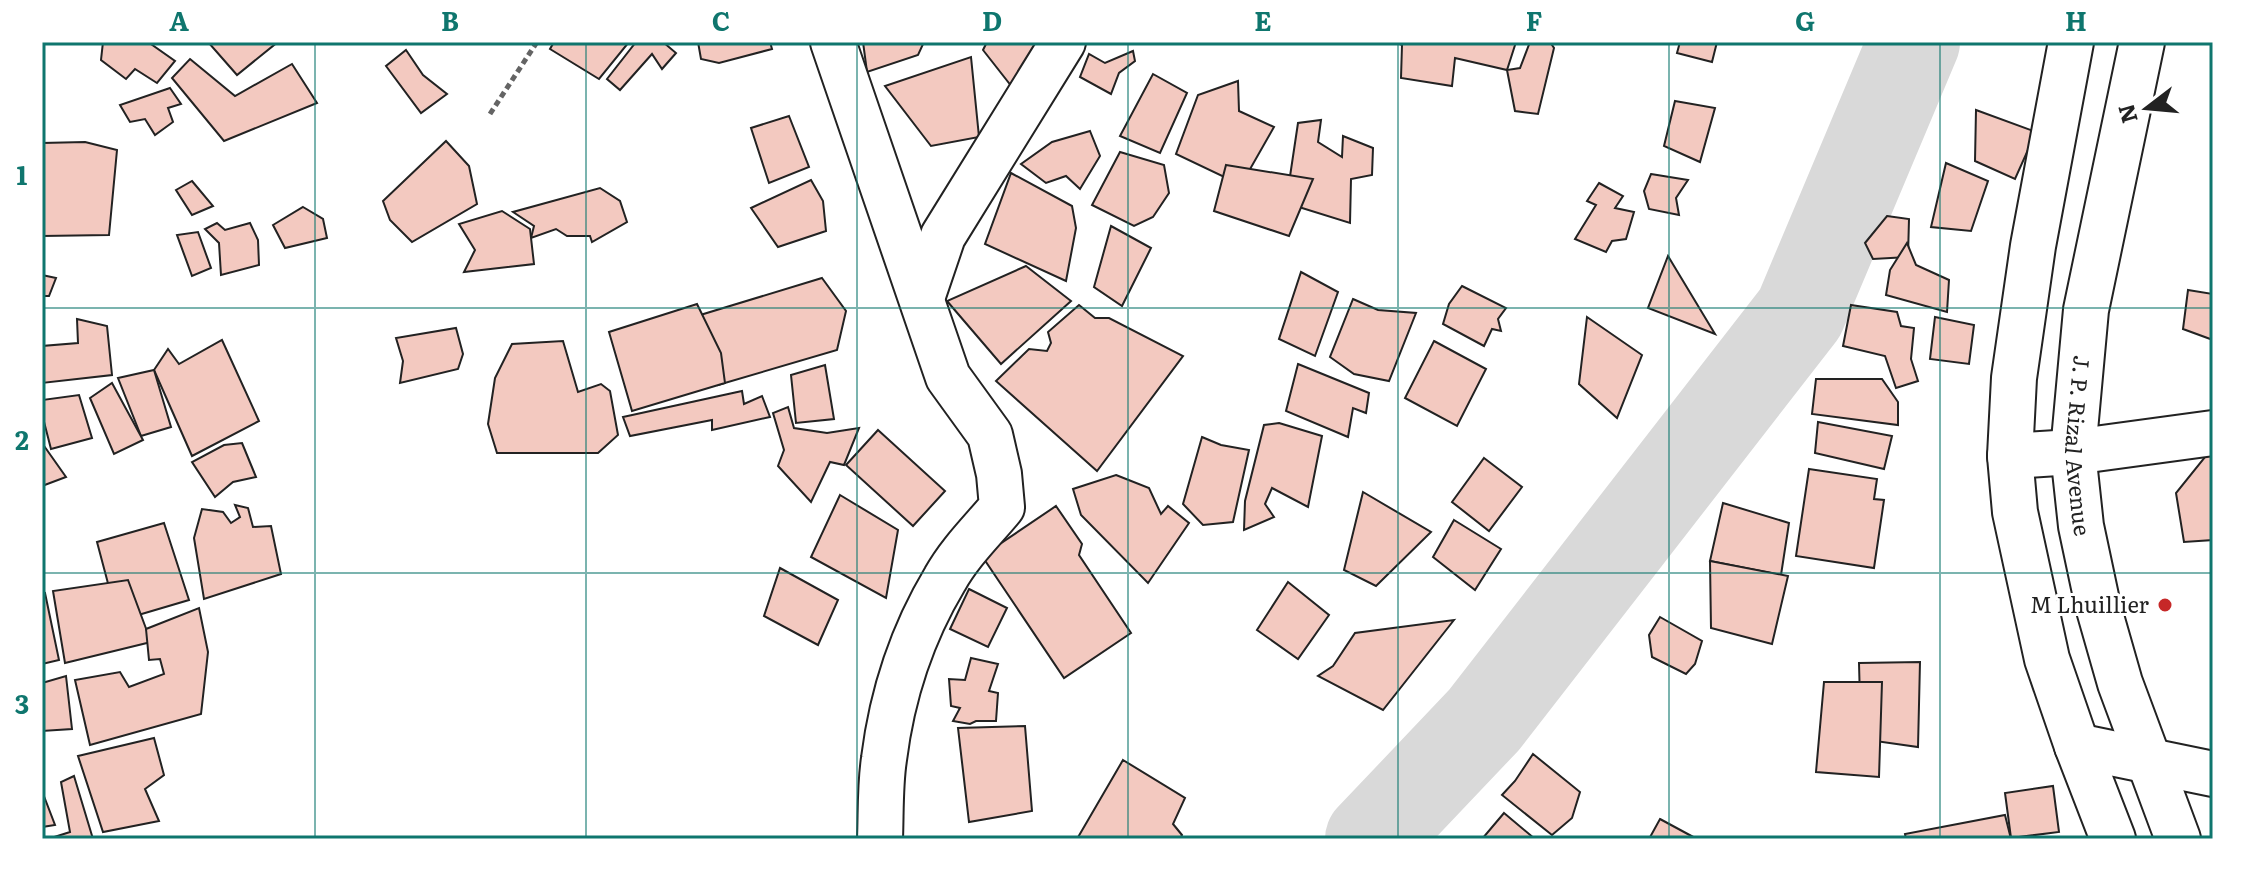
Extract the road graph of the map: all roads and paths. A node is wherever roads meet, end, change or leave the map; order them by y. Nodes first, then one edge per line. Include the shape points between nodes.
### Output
1 (537, 42) edge
2 (833, 42) edge
3 (1063, 42) edge
4 (2071, 42) edge
5 (2142, 42) edge
6 (490, 114) dead end
7 (922, 298) junction
8 (2213, 433) edge
9 (2073, 452) junction
10 (2010, 456) junction
11 (2077, 746) junction
12 (2148, 760) junction
13 (2213, 774) edge
14 (880, 839) edge
15 (2113, 839) edge
16 (2178, 839) edge

1 - 6 path
2 - 7 main road
3 - 7 main road via 943,236
4 - 10 main road via 2031,261 2014,378
5 - 9 main road, J. P. Rizal Avenue via 2086,310
7 - 14 main road via 948,377 990,435 1002,507 946,577 916,632 894,700 883,761
8 - 9 main road
9 - 10 main road
9 - 12 main road, J. P. Rizal Avenue via 2098,606
10 - 11 main road via 2015,512 2047,659
11 - 12 main road
11 - 15 main road
12 - 13 main road
12 - 16 main road, J. P. Rizal Avenue

